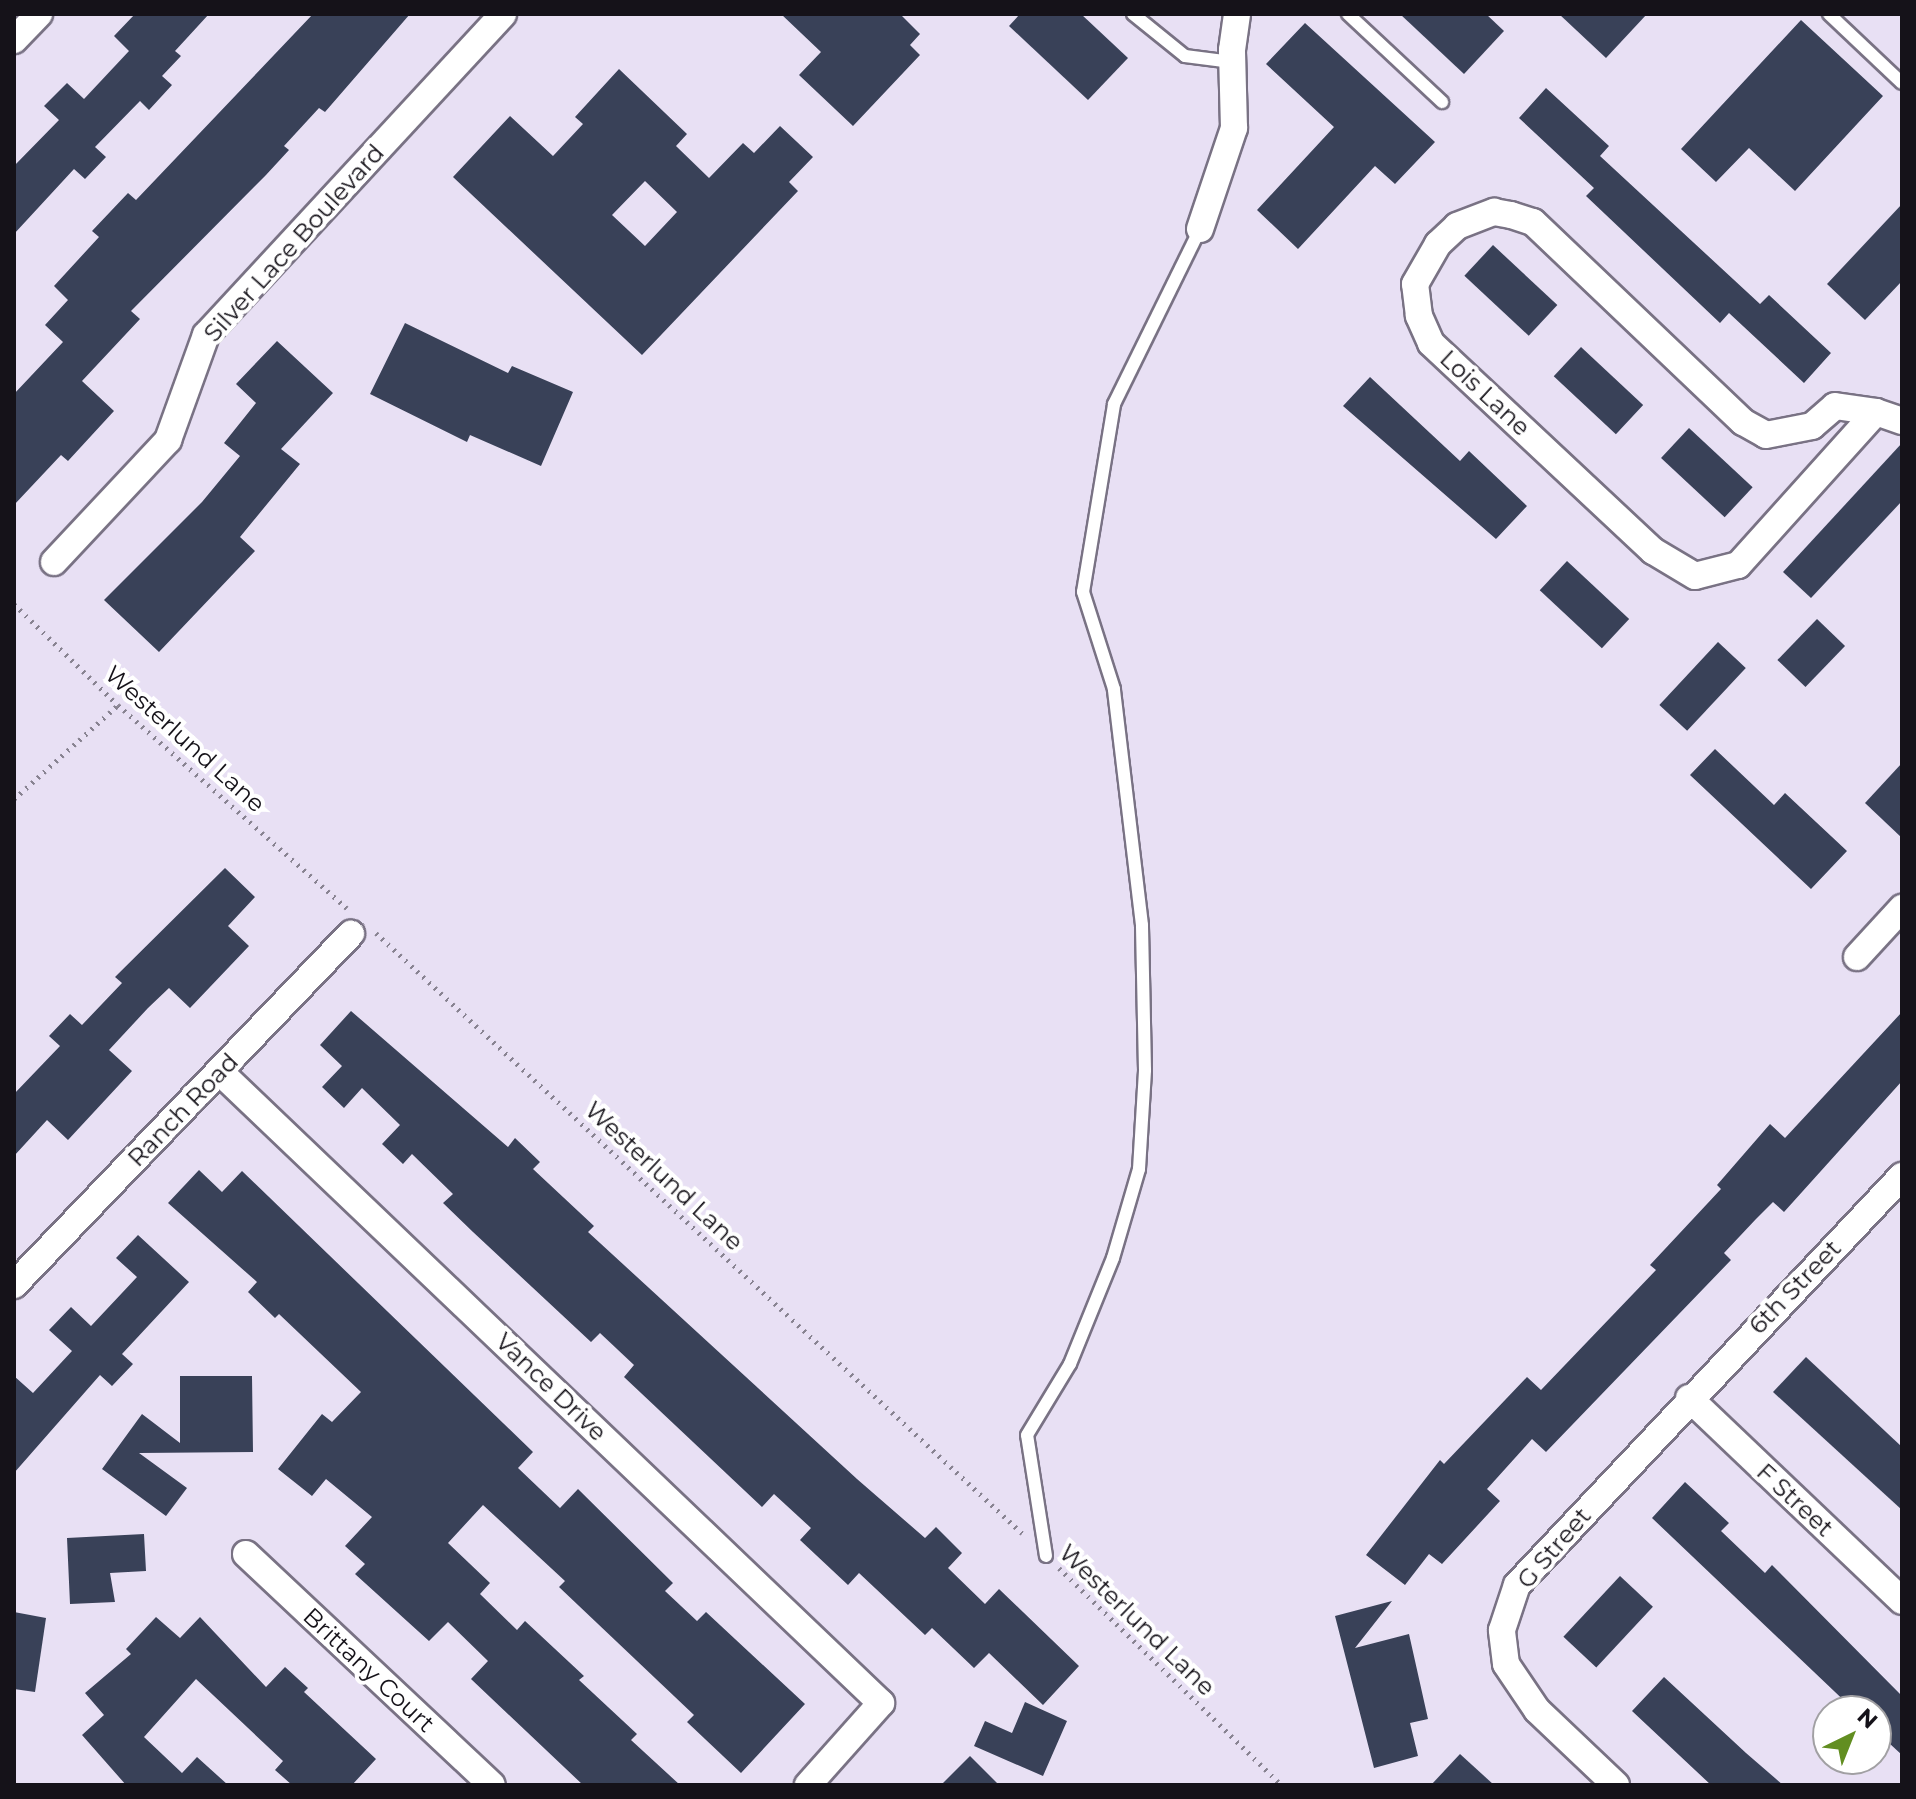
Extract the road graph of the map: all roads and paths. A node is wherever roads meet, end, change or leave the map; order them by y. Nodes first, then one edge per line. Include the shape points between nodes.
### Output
1 (39, 14) edge
2 (503, 14) edge
3 (1133, 14) edge
4 (1237, 14) edge
5 (1348, 14) edge
6 (1829, 14) edge
7 (14, 40) edge
8 (1232, 62) junction
9 (1902, 83) edge
10 (1442, 102) dead end
11 (1200, 229) joint
12 (1876, 412) junction
13 (1902, 421) edge
14 (54, 562) dead end
15 (14, 604) edge
16 (118, 705) junction
17 (14, 799) edge
18 (1902, 908) edge
19 (360, 927) junction
20 (1857, 957) dead end
21 (220, 1072) junction
22 (1902, 1176) edge
23 (14, 1285) edge
24 (1689, 1398) junction
25 (246, 1554) dead end
26 (1046, 1556) junction
27 (1902, 1601) edge
28 (492, 1785) edge
29 (808, 1785) edge
30 (1281, 1785) edge
31 (1616, 1785) edge

1 - 7 street
2 - 14 street, Silver Lace Boulevard via 206,335 168,440
3 - 8 lane via 1185,56
4 - 8 street
5 - 10 lane
6 - 9 lane
8 - 11 street via 1234,128
11 - 26 lane via 1114,404 1083,592 1114,689 1142,925 1145,1070 1139,1169 1113,1258 1070,1364 1027,1435
12 - 12 street, Lois Lane via 1835,406 1812,426 1766,435 1743,422 1533,222 1511,215 1494,212 1457,226 1438,244 1415,284 1419,316 1431,343 1653,551 1695,576 1738,565
12 - 13 street, Lois Lane
15 - 16 path, Westerlund Lane
16 - 17 path
16 - 19 path, Westerlund Lane
18 - 20 street
19 - 21 street, Ranch Road
19 - 26 path, Westerlund Lane
21 - 23 street, Ranch Road
21 - 29 street, Vance Drive via 881,1703
22 - 24 street, 6th Street
24 - 27 street, F Street
24 - 31 street, G Street via 1517,1585 1502,1630 1506,1664 1537,1710
25 - 28 street, Brittany Court
26 - 30 path, Westerlund Lane

